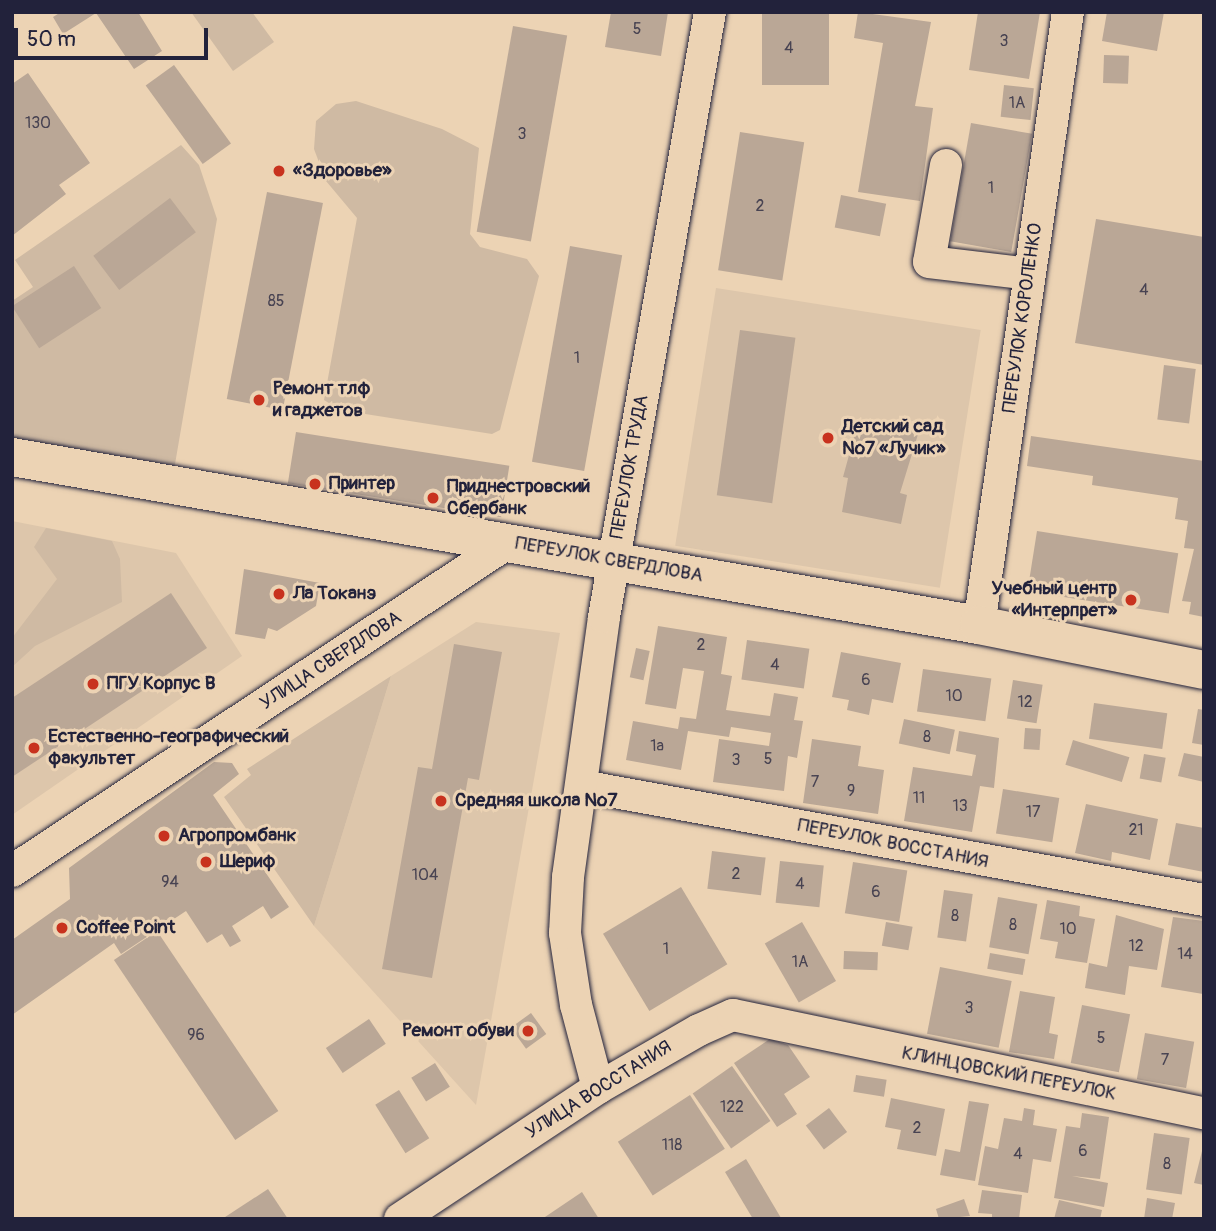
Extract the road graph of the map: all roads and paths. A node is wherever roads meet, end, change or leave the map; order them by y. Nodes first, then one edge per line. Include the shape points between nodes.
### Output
1 (710, 12) edge
2 (1068, 12) edge
3 (946, 165) dead end
4 (1029, 274) junction
5 (12, 457) edge
6 (509, 542) junction
7 (614, 560) junction
8 (979, 625) junction
9 (1204, 670) edge
10 (582, 786) junction
11 (12, 871) edge
12 (1204, 900) edge
13 (814, 1035) joint
14 (598, 1088) junction
15 (1204, 1113) edge
16 (400, 1219) edge

1 - 7 street, ПЕРЕУЛОК ТРУДА
2 - 4 street, ПЕРЕУЛОК КОРОЛЕНКО
3 - 4 street via 929,262
4 - 8 street, ПЕРЕУЛОК КОРОЛЕНКО
5 - 6 main road, ПЕРЕУЛОК СВЕРДЛОВА
6 - 7 main road, ПЕРЕУЛОК СВЕРДЛОВА
6 - 11 street, УЛИЦА СВЕРДЛОВА
7 - 8 main road, ПЕРЕУЛОК СВЕРДЛОВА
7 - 10 street, ПЕРЕУЛОК ТРУДА
8 - 9 main road, ПЕРЕУЛОК СВЕРДЛОВА
10 - 12 street, ПЕРЕУЛОК ВОССТАНИЯ
10 - 14 street, ПЕРЕУЛОК ТРУДА via 565,933 576,1005
13 - 14 street, УЛИЦА ВОССТАНИЯ via 771,1020 733,1015
13 - 15 street, КЛИНЦОВСКИЙ ПЕРЕУЛОК
14 - 16 street, УЛИЦА ВОССТАНИЯ

